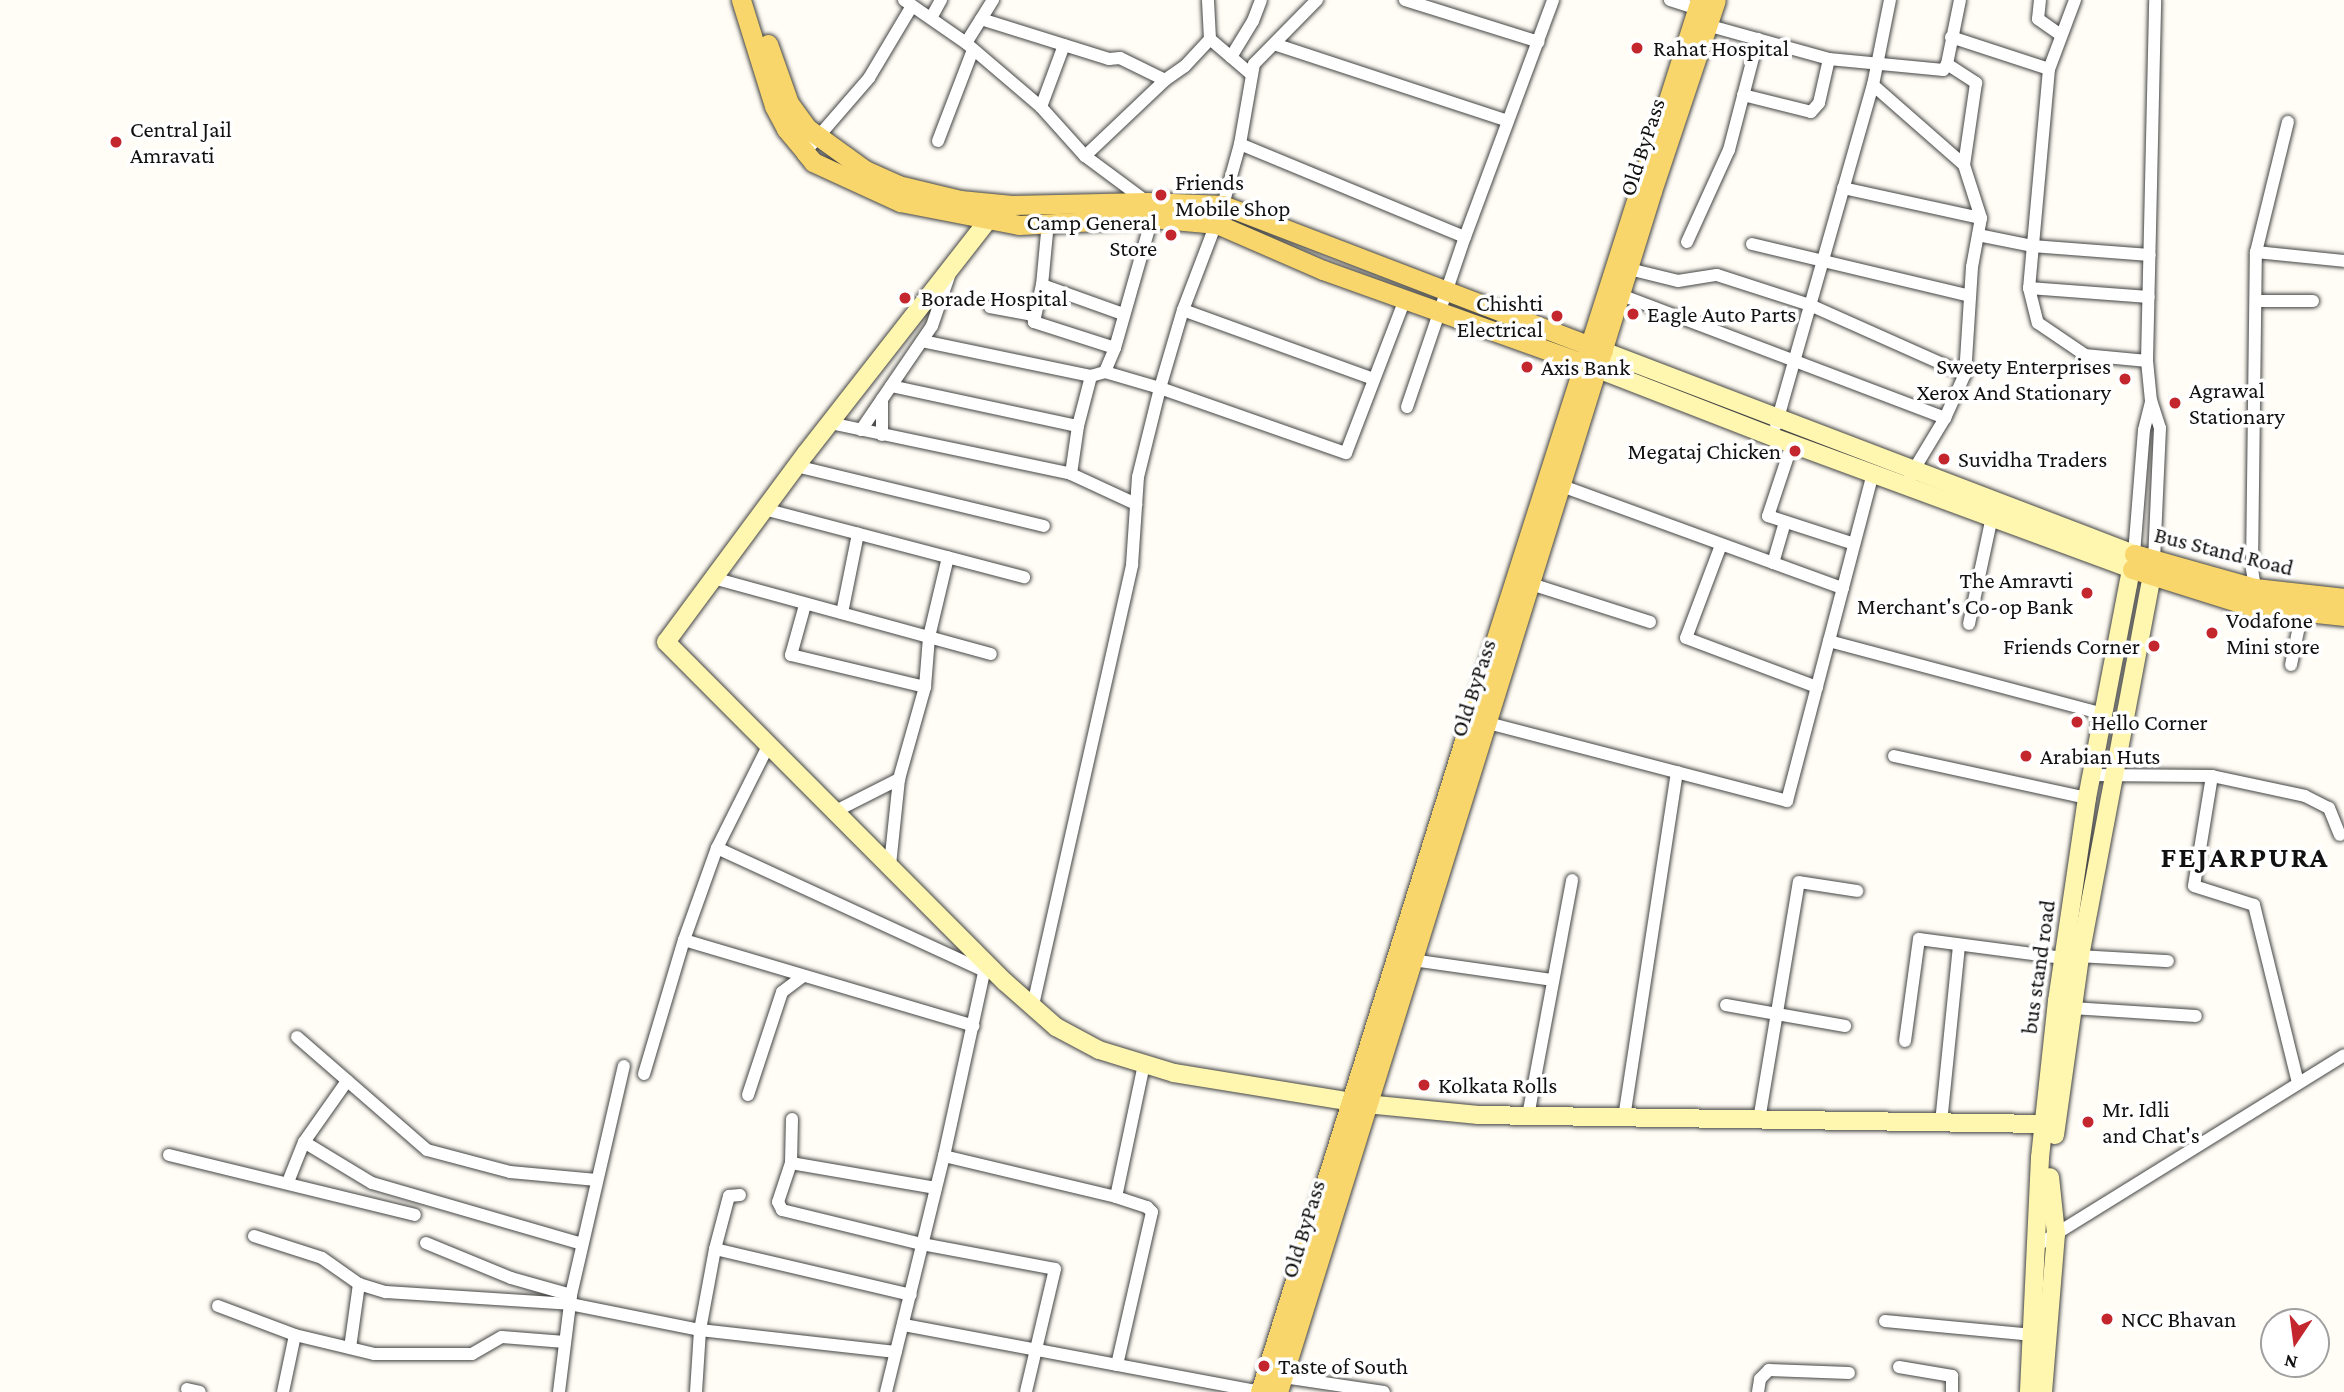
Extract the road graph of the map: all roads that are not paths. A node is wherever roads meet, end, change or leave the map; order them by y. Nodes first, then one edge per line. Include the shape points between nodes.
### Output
1 (741, 0) edge
2 (752, 0) edge
3 (941, 0) edge
4 (993, 0) edge
5 (1208, 0) edge
6 (1261, 0) edge
7 (1317, 0) edge
8 (1405, 0) edge
9 (1553, 0) edge
10 (1670, 0) edge
11 (1716, 0) edge
12 (1890, 0) edge
13 (1960, 0) edge
14 (2040, 0) edge
15 (2075, 0) edge
16 (2155, 0) edge
17 (908, 3) edge
18 (1700, 14) edge
19 (930, 18) junction
20 (981, 19) junction
21 (2061, 35) junction
22 (1951, 37) junction
23 (1210, 39) junction
24 (1758, 39) junction
25 (1539, 42) junction
26 (1274, 44) junction
27 (1064, 45) junction
28 (970, 46) junction
29 (1231, 57) junction
30 (1829, 59) junction
31 (1877, 62) junction
32 (1947, 64) junction
33 (2049, 69) junction
34 (1252, 75) junction
35 (1165, 80) junction
36 (1873, 85) junction
37 (1743, 96) junction
38 (1041, 107) junction
39 (1508, 121) junction
40 (2288, 122) dead end
41 (938, 141) dead end
42 (1240, 144) junction
43 (811, 145) junction
44 (1085, 156) junction
45 (1964, 165) junction
46 (1843, 188) junction
47 (1223, 205) junction
48 (1150, 210) junction
49 (1981, 218) junction
50 (989, 219) junction
51 (1048, 222) junction
52 (1217, 224) junction
53 (1978, 235) junction
54 (1465, 237) junction
55 (1688, 242) dead end
56 (1752, 244) dead end
57 (2032, 246) junction
58 (2256, 252) junction
59 (2150, 255) junction
60 (1823, 261) junction
61 (2344, 261) edge
62 (953, 266) junction
63 (1629, 269) junction
64 (1042, 285) junction
65 (2029, 288) junction
66 (1445, 292) junction
67 (1621, 295) junction
68 (1970, 296) junction
69 (2149, 297) junction
70 (1405, 299) junction
71 (2256, 301) junction
72 (2313, 301) dead end
73 (1810, 305) junction
74 (990, 307) dead end
75 (1183, 310) junction
76 (1438, 311) junction
77 (1123, 314) junction
78 (1034, 322) junction
79 (922, 341) junction
80 (1115, 348) junction
81 (1594, 357) junction
82 (1794, 361) junction
83 (2147, 361) junction
84 (1098, 374) junction
85 (1965, 374) junction
86 (1374, 379) junction
87 (891, 386) junction
88 (1160, 387) junction
89 (882, 399) junction
90 (2151, 401) junction
91 (1407, 407) dead end
92 (1945, 418) junction
93 (1778, 419) junction
94 (830, 423) junction
95 (1078, 426) junction
96 (861, 430) junction
97 (882, 435) junction
98 (1773, 437) junction
99 (1792, 444) junction
100 (796, 466) junction
101 (1071, 474) junction
102 (1873, 474) junction
103 (1909, 477) junction
104 (1562, 486) junction
105 (1136, 504) junction
106 (764, 509) junction
107 (1992, 517) junction
108 (1785, 522) junction
109 (1044, 526) dead end
110 (858, 534) junction
111 (1854, 544) junction
112 (1721, 545) junction
113 (948, 557) junction
114 (2133, 561) junction
115 (1773, 563) junction
116 (2153, 567) junction
117 (1024, 577) dead end
118 (713, 578) junction
119 (1531, 584) junction
120 (1843, 588) junction
121 (2255, 588) junction
122 (2344, 598) edge
123 (805, 605) junction
124 (2302, 612) junction
125 (842, 613) junction
126 (2344, 616) edge
127 (1650, 622) dead end
128 (1969, 624) dead end
129 (929, 637) junction
130 (1829, 640) junction
131 (990, 654) dead end
132 (2291, 665) dead end
133 (925, 687) junction
134 (1817, 687) junction
135 (2104, 714) junction
136 (1488, 723) junction
137 (769, 744) junction
138 (1894, 756) dead end
139 (1677, 772) junction
140 (2092, 775) junction
141 (2116, 776) junction
142 (2211, 776) junction
143 (900, 779) junction
144 (2087, 799) junction
145 (836, 811) junction
146 (2340, 835) dead end
147 (717, 848) junction
148 (890, 865) junction
149 (1572, 880) dead end
150 (1857, 891) dead end
151 (1419, 919) junction
152 (684, 940) junction
153 (1959, 945) junction
154 (2072, 957) junction
155 (1412, 960) junction
156 (2168, 961) dead end
157 (985, 967) junction
158 (803, 977) junction
159 (1553, 980) junction
160 (1033, 1005) junction
161 (1726, 1005) dead end
162 (2072, 1008) junction
163 (1777, 1014) junction
164 (2196, 1016) dead end
165 (974, 1026) junction
166 (1845, 1026) dead end
167 (297, 1037) dead end
168 (1905, 1041) dead end
169 (2344, 1055) edge
170 (1144, 1064) junction
171 (624, 1066) dead end
172 (644, 1074) dead end
173 (347, 1081) junction
174 (2298, 1083) junction
175 (748, 1095) dead end
176 (1358, 1103) junction
177 (1528, 1116) junction
178 (1623, 1118) junction
179 (792, 1119) dead end
180 (1759, 1120) junction
181 (1941, 1124) junction
182 (2045, 1125) junction
183 (304, 1142) junction
184 (169, 1155) dead end
185 (944, 1156) junction
186 (791, 1163) junction
187 (597, 1180) junction
188 (288, 1182) junction
189 (936, 1188) junction
190 (740, 1195) dead end
191 (1116, 1197) junction
192 (415, 1215) dead end
193 (2056, 1234) junction
194 (254, 1236) dead end
195 (426, 1243) dead end
196 (582, 1244) junction
197 (922, 1244) junction
198 (2038, 1245) junction
199 (715, 1249) junction
200 (359, 1284) junction
201 (911, 1295) junction
202 (571, 1299) junction
203 (218, 1306) dead end
204 (1885, 1321) dead end
205 (904, 1325) junction
206 (699, 1330) junction
207 (295, 1335) junction
208 (2033, 1335) junction
209 (565, 1342) junction
210 (350, 1348) junction
211 (1037, 1350) junction
212 (896, 1352) junction
213 (1117, 1365) junction
214 (1899, 1367) dead end
215 (1849, 1373) dead end
216 (1268, 1386) edge
217 (283, 1392) edge
218 (559, 1392) edge
219 (696, 1392) edge
220 (886, 1392) edge
221 (1026, 1392) edge
222 (1384, 1392) edge
223 (1758, 1392) edge
224 (1952, 1392) edge
225 (2029, 1392) edge
226 (2043, 1392) edge

1 - 43 main road via 774,106 786,129
2 - 43 main road via 789,103
3 - 19 street
4 - 20 street
5 - 23 street
6 - 29 street
7 - 26 street
8 - 25 street
9 - 25 street
10 - 18 street
11 - 18 main road, Old ByPass
12 - 31 street
13 - 22 street
14 - 21 street via 2038,19
15 - 21 street
16 - 59 street
17 - 19 street
17 - 43 street via 869,78
18 - 24 street
18 - 63 main road, Old ByPass
18 - 81 main road
19 - 28 street
20 - 27 street
20 - 28 street
21 - 33 street
22 - 32 street
22 - 33 street
23 - 29 street
23 - 35 street
24 - 30 street
24 - 37 street
25 - 39 street
26 - 34 street via 1254,64
26 - 39 street
27 - 35 street via 1120,58
27 - 38 street
28 - 38 street
28 - 41 street
29 - 34 street
30 - 31 street
30 - 37 street via 1819,103 1811,112
31 - 32 street via 1943,70
31 - 36 street
32 - 45 street via 1976,83
33 - 57 street
34 - 42 street
35 - 44 street
36 - 45 street
36 - 46 street
37 - 55 street via 1729,150
38 - 44 street
39 - 54 street
40 - 58 street
42 - 47 street
42 - 54 street
43 - 48 main road via 930,195 1013,205
43 - 50 main road via 813,162 900,202
44 - 48 street
45 - 49 street
46 - 49 street
46 - 60 street
47 - 48 main road
47 - 52 street
47 - 66 main road
48 - 51 main road
48 - 52 main road
48 - 77 street
49 - 53 street
50 - 51 main road via 1019,225
50 - 62 street
51 - 64 street
52 - 70 main road
52 - 75 street
53 - 57 street
53 - 68 street
54 - 66 street
56 - 60 street
57 - 59 street
57 - 65 street
58 - 61 street
58 - 71 street
59 - 69 street
60 - 68 street
60 - 73 street
62 - 79 street via 932,326
62 - 94 street
63 - 67 main road, Old ByPass
63 - 73 street via 1678,281 1717,275
64 - 77 street
64 - 78 street
65 - 69 street
65 - 83 street via 2038,323 2085,355
66 - 76 street
66 - 81 main road
67 - 81 main road, Old ByPass
67 - 82 street
68 - 85 street
69 - 83 street
70 - 76 main road
70 - 86 street
71 - 72 street
71 - 121 street
73 - 82 street
73 - 85 street
74 - 78 street via 1033,315
75 - 86 street
75 - 88 street
76 - 81 main road
76 - 91 street
77 - 80 street
78 - 80 street
79 - 84 street
79 - 87 street
80 - 84 street
81 - 93 street
81 - 98 street
81 - 104 main road, Old ByPass
81 - 151 main road via 1493,648
82 - 92 street
82 - 93 street
83 - 90 street
84 - 88 street
84 - 95 street
85 - 92 street
86 - 88 street via 1346,453
87 - 89 street
87 - 95 street
88 - 105 street
89 - 96 street
89 - 97 street
90 - 114 street via 2144,430
90 - 116 street via 2160,428
92 - 103 street
93 - 98 street
93 - 103 street
94 - 96 street
94 - 100 street
95 - 101 street
96 - 97 street
97 - 101 street
98 - 99 street
99 - 102 street
99 - 108 street via 1768,516
100 - 106 street
100 - 109 street
101 - 105 street
102 - 103 street
102 - 111 street
103 - 107 street
103 - 114 street
104 - 112 street
104 - 119 main road, Old ByPass
105 - 160 street via 1132,565
106 - 110 street
106 - 118 street
107 - 114 street
107 - 128 street
108 - 111 street
108 - 115 street
110 - 113 street
110 - 125 street
111 - 120 street
112 - 115 street
112 - 134 street via 1686,638
113 - 117 street
113 - 129 street
114 - 116 main road, Bus Stand Road
114 - 135 street, bus stand road
115 - 120 street
116 - 121 main road, Bus Stand Road
116 - 124 main road, Bus Stand Road via 2250,606
116 - 141 street, bus stand road
118 - 123 street
118 - 137 street via 666,642
119 - 127 street
119 - 136 main road, Old ByPass
120 - 130 street
121 - 122 main road, Bus Stand Road
123 - 125 street
123 - 133 street via 791,655
124 - 126 main road, Bus Stand Road
124 - 132 street
125 - 129 street
129 - 131 street
129 - 133 street
130 - 134 street
130 - 135 street
133 - 143 street
134 - 139 street via 1787,801
135 - 140 street, bus stand road
136 - 139 street
136 - 151 main road, Old ByPass
137 - 145 street
137 - 147 street
138 - 144 street
139 - 178 street
140 - 141 street
140 - 144 street, bus stand road
141 - 142 street
141 - 154 street, bus stand road
142 - 146 street via 2318,801 2329,808
142 - 174 street via 2194,886 2254,905
143 - 145 street
143 - 148 street
144 - 154 street, bus stand road
145 - 148 street
147 - 152 street
147 - 157 street
148 - 157 street
149 - 159 street
150 - 163 street via 1799,882
151 - 155 main road, Old ByPass
151 - 176 main road
152 - 158 street
152 - 172 street
153 - 154 street
153 - 168 street via 1919,940
153 - 181 street
154 - 156 street
154 - 162 street, bus stand road
154 - 182 street, bus stand road
155 - 159 street
155 - 176 main road, Old ByPass
157 - 160 street
157 - 165 street
158 - 165 street
158 - 175 street via 782,992
159 - 177 street
160 - 170 street via 1077,1039
161 - 163 street
162 - 164 street
162 - 193 street, bus stand road via 2050,1176
163 - 166 street
163 - 180 street
165 - 185 street
167 - 173 street
169 - 174 street
170 - 176 street
170 - 191 street
171 - 187 street
173 - 183 street
173 - 187 street via 426,1150 510,1171
174 - 193 street
176 - 177 street
176 - 216 main road, Old ByPass
177 - 178 street
178 - 180 street
179 - 186 street
180 - 181 street
181 - 182 street
182 - 198 street, bus stand road
183 - 188 street
183 - 196 street via 372,1183
184 - 188 street
185 - 189 street
185 - 191 street
186 - 189 street
186 - 197 street via 778,1202 782,1210
187 - 196 street
188 - 192 street
189 - 197 street
190 - 199 street via 729,1196
191 - 213 street via 1152,1212
193 - 198 street
193 - 226 street, bus stand road
194 - 200 street via 322,1258
195 - 202 street
196 - 202 street
197 - 201 street
197 - 211 street via 1055,1269
198 - 208 street, bus stand road
199 - 201 street
199 - 206 street
200 - 202 street via 386,1292
200 - 210 street
201 - 205 street
202 - 206 street
202 - 209 street
203 - 207 street
204 - 208 street
205 - 211 street
205 - 212 street
206 - 212 street
206 - 219 street
207 - 210 street
207 - 217 street
208 - 225 street, bus stand road
209 - 210 street via 502,1337 472,1354 374,1354
209 - 218 street
211 - 213 street
211 - 221 street
212 - 220 street
213 - 216 street
214 - 224 street via 1952,1376
215 - 223 street via 1769,1370 1760,1379
216 - 222 street

